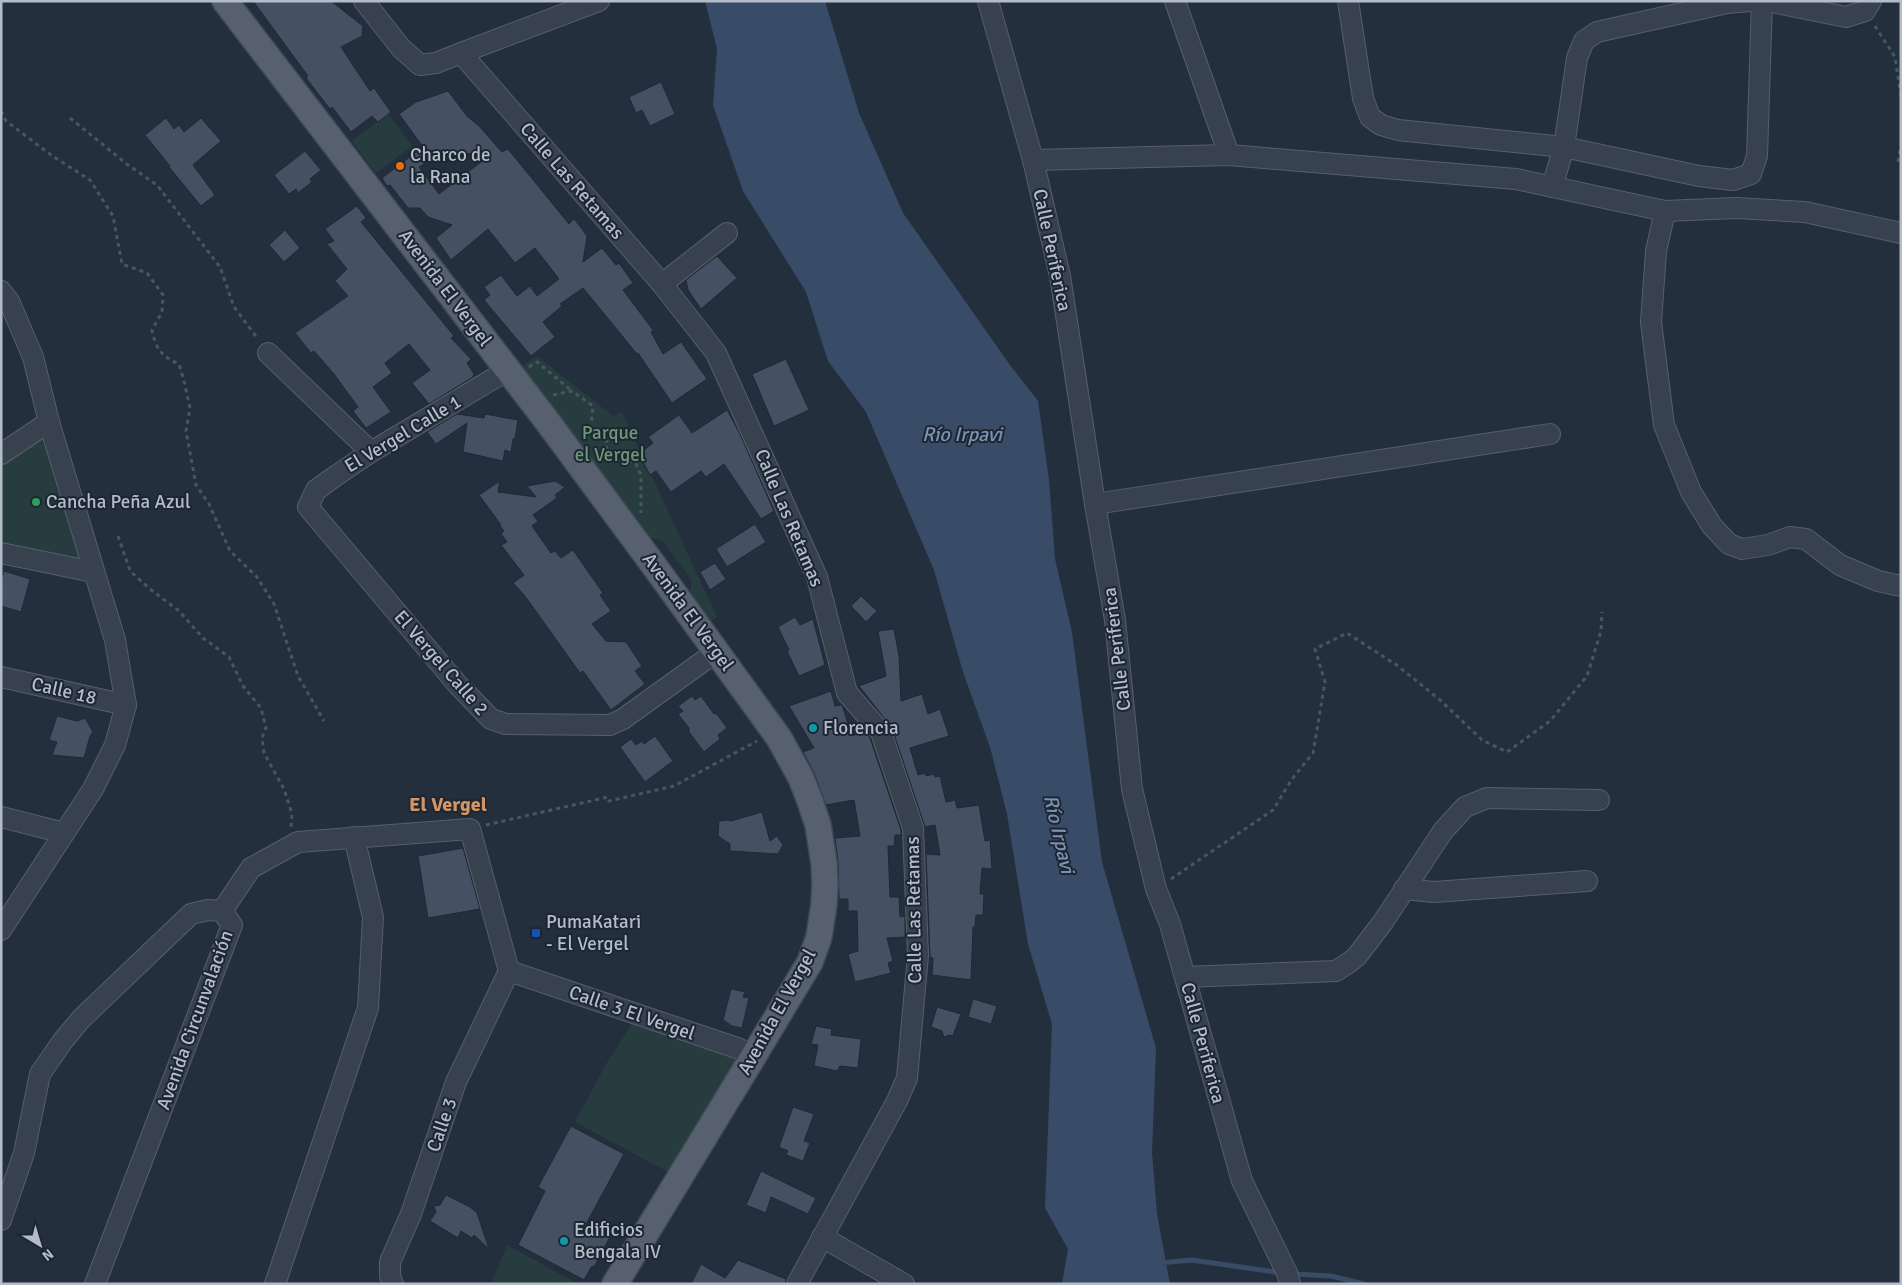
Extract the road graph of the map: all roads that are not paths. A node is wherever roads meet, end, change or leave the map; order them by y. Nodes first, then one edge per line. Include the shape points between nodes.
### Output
1 (225, 1) edge
2 (364, 1) edge
3 (599, 1) edge
4 (988, 1) edge
5 (1175, 1) edge
6 (1348, 1) edge
7 (1751, 1) edge
8 (1762, 1) edge
9 (1767, 1) edge
10 (1868, 6) edge
11 (461, 53) junction
12 (1564, 147) junction
13 (1229, 156) junction
14 (1033, 160) junction
15 (1552, 187) junction
16 (1665, 210) junction
17 (728, 233) dead end
18 (1901, 233) edge
19 (662, 284) junction
20 (4, 299) edge
21 (268, 353) road end
22 (517, 369) junction
23 (49, 422) junction
24 (1550, 434) dead end
25 (371, 452) junction
26 (1, 454) edge
27 (1094, 504) junction
28 (308, 507) joint
29 (1, 553) edge
30 (94, 572) junction
31 (1901, 586) edge
32 (716, 652) junction
33 (1, 677) edge
34 (126, 705) junction
35 (1599, 800) dead end
36 (1, 817) edge
37 (64, 833) junction
38 (354, 837) junction
39 (1587, 881) dead end
40 (1404, 889) junction
41 (222, 911) junction
42 (1, 930) edge
43 (509, 971) junction
44 (1185, 977) junction
45 (753, 1057) junction
46 (1, 1220) edge
47 (822, 1237) junction
48 (95, 1284) edge
49 (275, 1284) edge
50 (393, 1284) edge
51 (615, 1284) edge
52 (797, 1284) edge
53 (904, 1284) edge
54 (1290, 1284) edge

1 - 22 main road, Avenida El Vergel
2 - 11 street via 401,48 420,65 436,63
3 - 11 street
4 - 14 street, Calle Periferica
5 - 13 street
6 - 12 street via 1363,98 1370,117 1381,125 1398,130
7 - 12 street via 1727,3 1596,32 1584,41 1577,58
8 - 12 street via 1758,156 1751,174 1733,180 1699,176
9 - 10 street via 1846,17
11 - 19 street, Calle Las Retamas
12 - 15 street
13 - 14 street
13 - 15 street via 1516,179
14 - 27 street, Calle Periferica via 1060,276
15 - 16 street
16 - 18 street via 1736,208 1805,212
16 - 31 street via 1656,251 1651,322 1664,425 1691,492 1712,526 1729,544 1742,549 1790,537 1806,539 1840,565 1878,581
17 - 19 street
19 - 47 street, Calle Las Retamas via 716,353 817,576 847,693 881,732 913,828 918,955 907,1078 898,1101
20 - 23 street via 33,357
21 - 25 street
22 - 25 street, El Vergel Calle 1
22 - 32 main road, Avenida El Vergel
23 - 26 street
23 - 30 street
24 - 27 street
25 - 28 street, El Vergel Calle 1 via 316,490
27 - 44 street, Calle Periferica via 1116,620 1132,789 1156,889
28 - 32 street, El Vergel Calle 2 via 458,685 491,719 506,724 610,725
29 - 30 street
30 - 34 street via 115,640
32 - 45 main road, Avenida El Vergel via 780,738 801,778 818,825 824,863 824,904 819,937 810,962
33 - 34 street, Calle 18
34 - 37 street via 115,745 93,789
35 - 40 street via 1487,798 1465,806 1443,831
36 - 37 street
37 - 42 street
38 - 41 street via 298,842 251,868
38 - 43 street via 470,829
38 - 49 street via 373,917 368,1008
39 - 40 street via 1434,892
40 - 44 street via 1357,956 1336,971
41 - 46 street, Avenida Circunvalación via 191,914 81,1018 62,1042 40,1074 24,1153
41 - 48 street, Avenida Circunvalación via 232,925
43 - 45 street, Calle 3 El Vergel via 740,1049
43 - 50 street, Calle 3 via 456,1082 411,1214 390,1262
44 - 54 street, Calle Periferica via 1242,1181
45 - 51 main road, Avenida El Vergel
47 - 52 street, Calle Las Retamas
47 - 53 street

